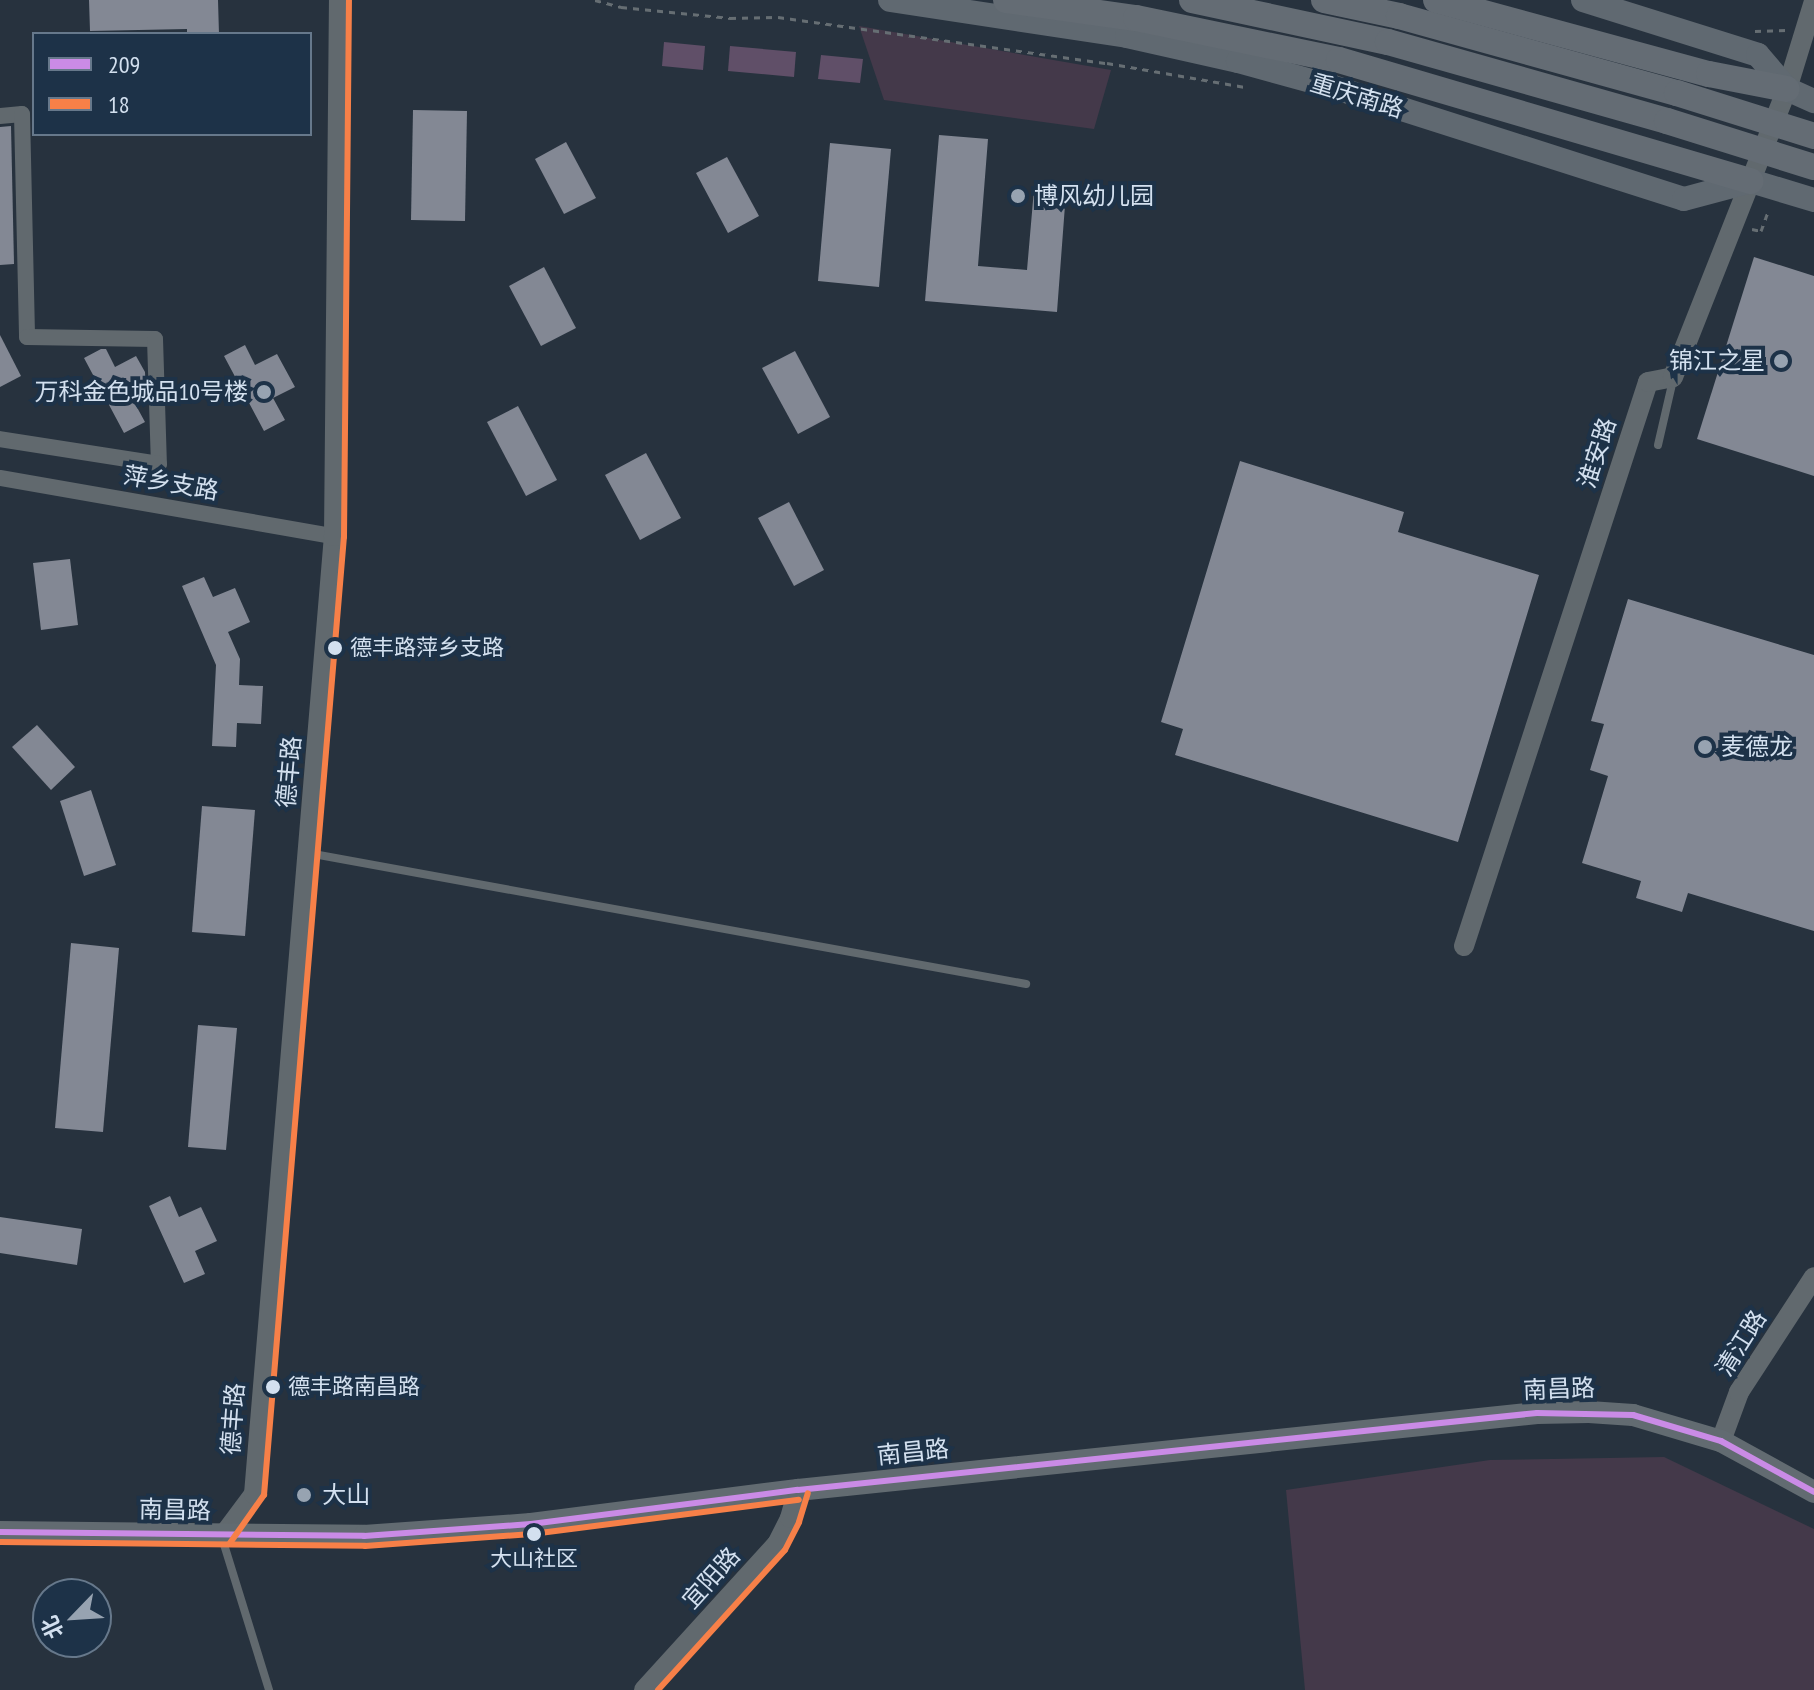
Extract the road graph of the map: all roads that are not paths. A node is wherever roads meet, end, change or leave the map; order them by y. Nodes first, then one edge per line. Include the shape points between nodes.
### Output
1 (339, 0) edge
2 (890, 0) edge
3 (1006, 0) edge
4 (1192, 0) edge
5 (1324, 0) edge
6 (1436, 0) edge
7 (1583, 0) edge
8 (1814, 1) edge
9 (1787, 89) junction
10 (1814, 101) edge
11 (0, 116) edge
12 (1814, 136) edge
13 (1814, 167) edge
14 (1751, 181) junction
15 (1814, 200) edge
16 (1673, 377) junction
17 (0, 439) edge
18 (1658, 445) dead end
19 (0, 478) edge
20 (334, 536) junction
21 (308, 853) junction
22 (1464, 946) dead end
23 (1026, 984) dead end
24 (1814, 1277) edge
25 (1721, 1441) junction
26 (798, 1490) junction
27 (1814, 1492) edge
28 (0, 1532) edge
29 (222, 1537) junction
30 (269, 1690) edge
31 (644, 1690) edge

1 - 20 street, 德丰路
2 - 14 main road, 重庆南路 via 1127,36 1238,61 1684,199
3 - 14 highway via 1136,18 1339,60
4 - 13 highway via 1388,42
5 - 12 highway via 1677,93
6 - 9 highway via 1709,74
7 - 9 main road via 1758,55
8 - 9 street
9 - 10 main road
9 - 14 street
11 - 17 street via 22,114 27,337 155,339 159,464
14 - 15 main road
14 - 16 street
16 - 18 lane
16 - 22 street, 淮安路 via 1648,382
19 - 20 street, 萍乡支路
20 - 21 street, 德丰路
21 - 23 lane
21 - 29 street, 德丰路 via 254,1494
24 - 25 street, 清江路 via 1739,1392
25 - 26 main road, 南昌路 via 1633,1415 1537,1413
25 - 27 main road, 南昌路
26 - 29 main road, 南昌路 via 531,1524 364,1536
26 - 31 street, 宜阳路 via 777,1544
28 - 29 main road, 南昌路
29 - 30 lane

